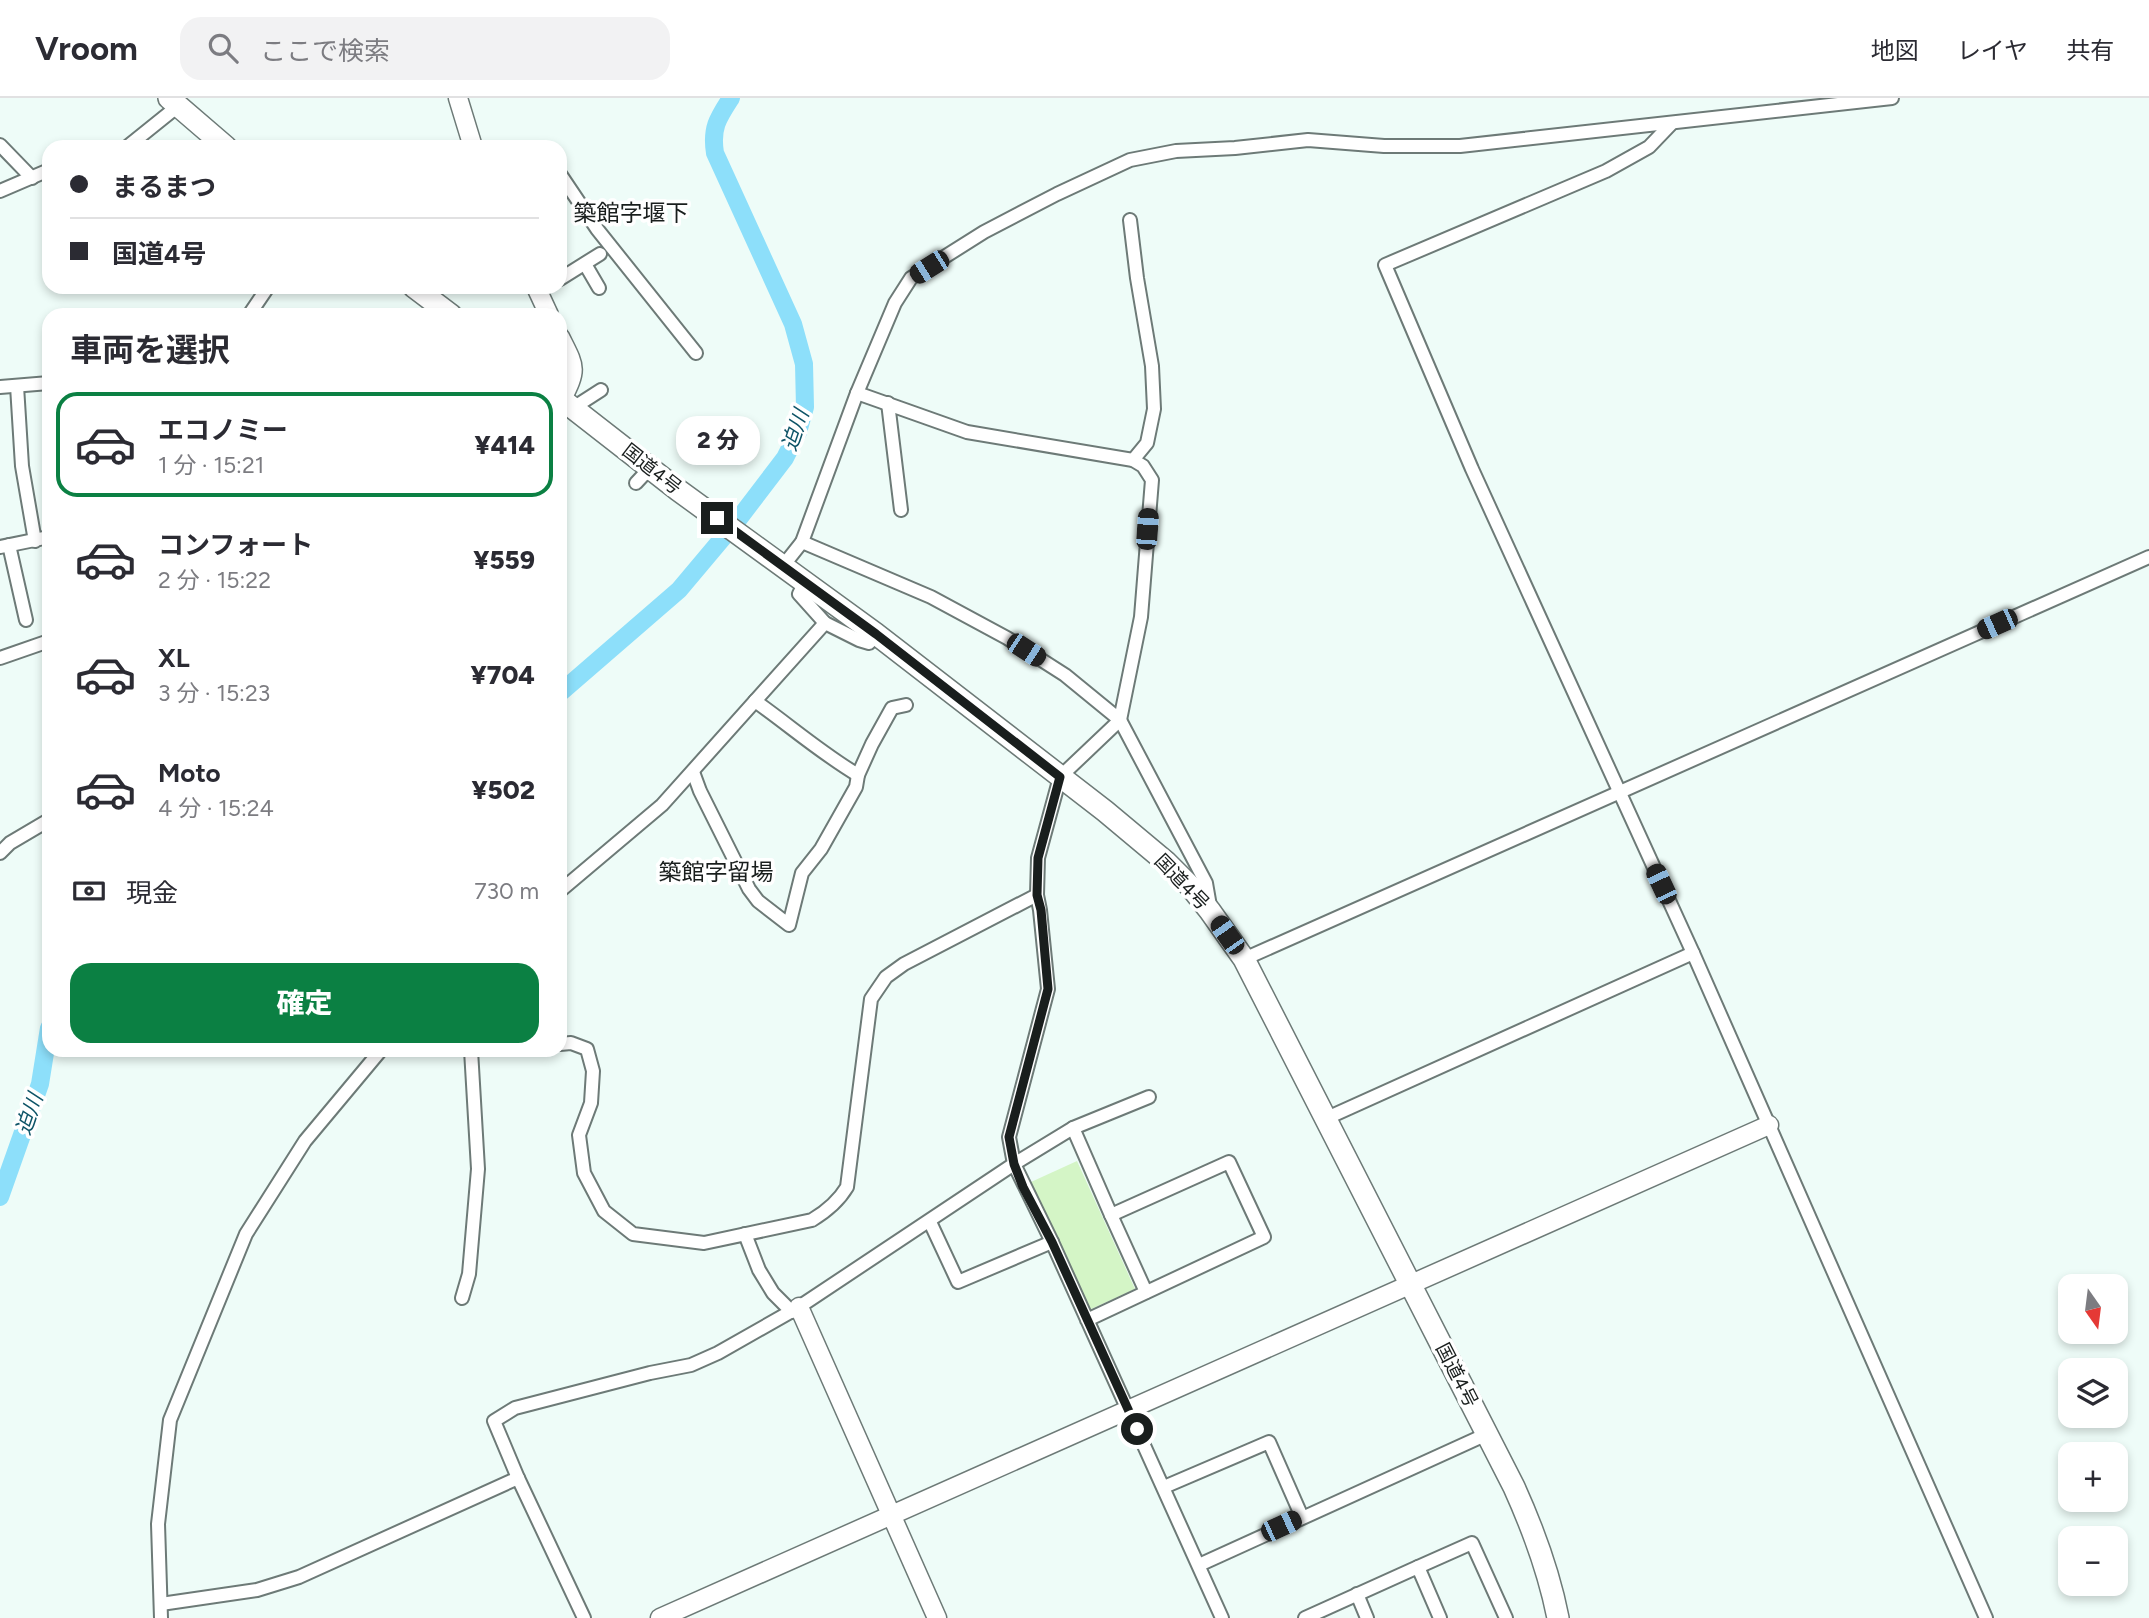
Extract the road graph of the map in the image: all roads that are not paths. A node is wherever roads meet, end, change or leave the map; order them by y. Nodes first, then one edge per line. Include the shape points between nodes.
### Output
1 (458, 98) edge
2 (1892, 98) edge
3 (179, 103) edge
4 (1672, 122) junction
5 (135, 140) edge
6 (219, 140) edge
7 (471, 140) edge
8 (0, 145) edge
9 (42, 173) edge
10 (32, 178) junction
11 (567, 184) edge
12 (0, 191) edge
13 (1130, 220) dead end
14 (600, 254) dead end
15 (584, 264) junction
16 (567, 275) edge
17 (599, 288) dead end
18 (423, 294) edge
19 (442, 308) edge
20 (567, 352) edge
21 (696, 353) dead end
22 (42, 384) edge
23 (17, 386) junction
24 (0, 387) edge
25 (601, 390) dead end
26 (857, 393) junction
27 (567, 394) edge
28 (567, 401) edge
29 (888, 403) junction
30 (567, 405) edge
31 (1133, 460) junction
32 (901, 510) dead end
33 (42, 539) edge
34 (34, 541) junction
35 (802, 542) junction
36 (5, 546) edge
37 (2149, 557) edge
38 (779, 563) junction
39 (805, 582) junction
40 (26, 620) dead end
41 (825, 623) junction
42 (876, 634) junction
43 (42, 643) edge
44 (0, 658) edge
45 (755, 701) junction
46 (906, 705) dead end
47 (1120, 720) junction
48 (693, 772) junction
49 (858, 775) junction
50 (1060, 777) junction
51 (1618, 792) junction
52 (42, 824) edge
53 (0, 853) edge
54 (567, 885) edge
55 (1037, 895) junction
56 (1210, 911) junction
57 (1693, 953) junction
58 (1244, 959) junction
59 (567, 1043) edge
60 (375, 1057) edge
61 (471, 1057) edge
62 (1149, 1097) dead end
63 (1327, 1118) junction
64 (1769, 1125) junction
65 (1073, 1128) junction
66 (1014, 1164) junction
67 (1111, 1215) junction
68 (930, 1222) junction
69 (745, 1234) junction
70 (1052, 1242) junction
71 (1409, 1283) junction
72 (1146, 1292) junction
73 (463, 1298) dead end
74 (796, 1310) junction
75 (1087, 1320) junction
76 (1128, 1409) junction
77 (1487, 1434) junction
78 (518, 1478) junction
79 (1164, 1487) junction
80 (892, 1514) junction
81 (1302, 1517) junction
82 (1199, 1565) junction
83 (1418, 1567) junction
84 (1357, 1594) junction
85 (160, 1604) junction
86 (161, 1618) edge
87 (584, 1618) edge
88 (660, 1618) edge
89 (937, 1618) edge
90 (1222, 1618) edge
91 (1305, 1618) edge
92 (1367, 1618) edge
93 (1440, 1618) edge
94 (1506, 1618) edge
95 (1558, 1618) edge
96 (1986, 1618) edge

1 - 7 street
2 - 4 street
3 - 5 street
3 - 6 highway
4 - 26 street via 1460,145 1308,140 1176,151 1130,160 984,232 911,278 895,303
4 - 51 street via 1649,147 1606,171 1385,265
8 - 10 street
9 - 10 street
10 - 12 street
11 - 21 street
13 - 31 street via 1154,409 1147,443
14 - 15 street
15 - 16 street
15 - 17 street
18 - 19 highway
20 - 27 street via 574,368
22 - 23 street
23 - 24 street
23 - 34 street via 22,466
25 - 28 street
26 - 29 street
26 - 35 street
29 - 31 street via 967,432
29 - 32 street
30 - 38 highway, 国道4号 via 643,475 678,490
31 - 47 street via 1152,480 1141,617
33 - 34 street
34 - 36 street
35 - 38 street
35 - 47 street via 931,597 1007,638 1065,675
36 - 40 street
37 - 51 street
38 - 39 highway, 国道4号
39 - 41 street via 799,594
39 - 42 highway, 国道4号
41 - 42 street via 869,643
41 - 45 street
42 - 50 highway, 国道4号
43 - 44 street
45 - 48 street
45 - 49 street
46 - 49 street via 892,708
47 - 50 street
47 - 56 street via 1206,883
48 - 49 street via 749,889 789,925 803,873 856,787
48 - 54 street via 663,804
50 - 55 street via 1038,858
50 - 56 highway, 国道4号 via 1166,862
51 - 57 street
51 - 58 street
52 - 53 street
55 - 66 street via 1048,989 1009,1137
55 - 69 street via 928,949 886,977 871,999 847,1187 827,1211 812,1220
56 - 58 highway, 国道4号
57 - 63 street
57 - 64 street
58 - 63 highway, 国道4号
59 - 69 street via 587,1049 593,1071 591,1103 579,1135 584,1173 604,1211 633,1234 704,1242
60 - 85 street via 305,1141 246,1234 170,1420 158,1524
61 - 73 street via 478,1169
62 - 65 street
63 - 71 highway, 国道4号
64 - 71 street
64 - 96 street
65 - 66 street
65 - 67 street
66 - 68 street
66 - 70 street
67 - 72 street
67 - 72 street via 1228,1162 1264,1237
68 - 70 street via 958,1282
68 - 74 street
69 - 74 street via 773,1293
70 - 75 street
71 - 76 street
71 - 77 highway, 国道4号
72 - 75 street
74 - 78 street via 691,1365 515,1408 494,1421
74 - 80 street
75 - 76 street
76 - 79 street
76 - 80 street
77 - 81 street
77 - 95 highway, 国道4号 via 1532,1527
78 - 85 street via 299,1577 257,1591
78 - 87 street
79 - 81 street via 1269,1442
79 - 82 street
80 - 88 street
80 - 89 street
81 - 82 street
82 - 90 street
83 - 84 street
83 - 93 street
83 - 94 street via 1472,1543
84 - 91 street
84 - 92 street
85 - 86 street

